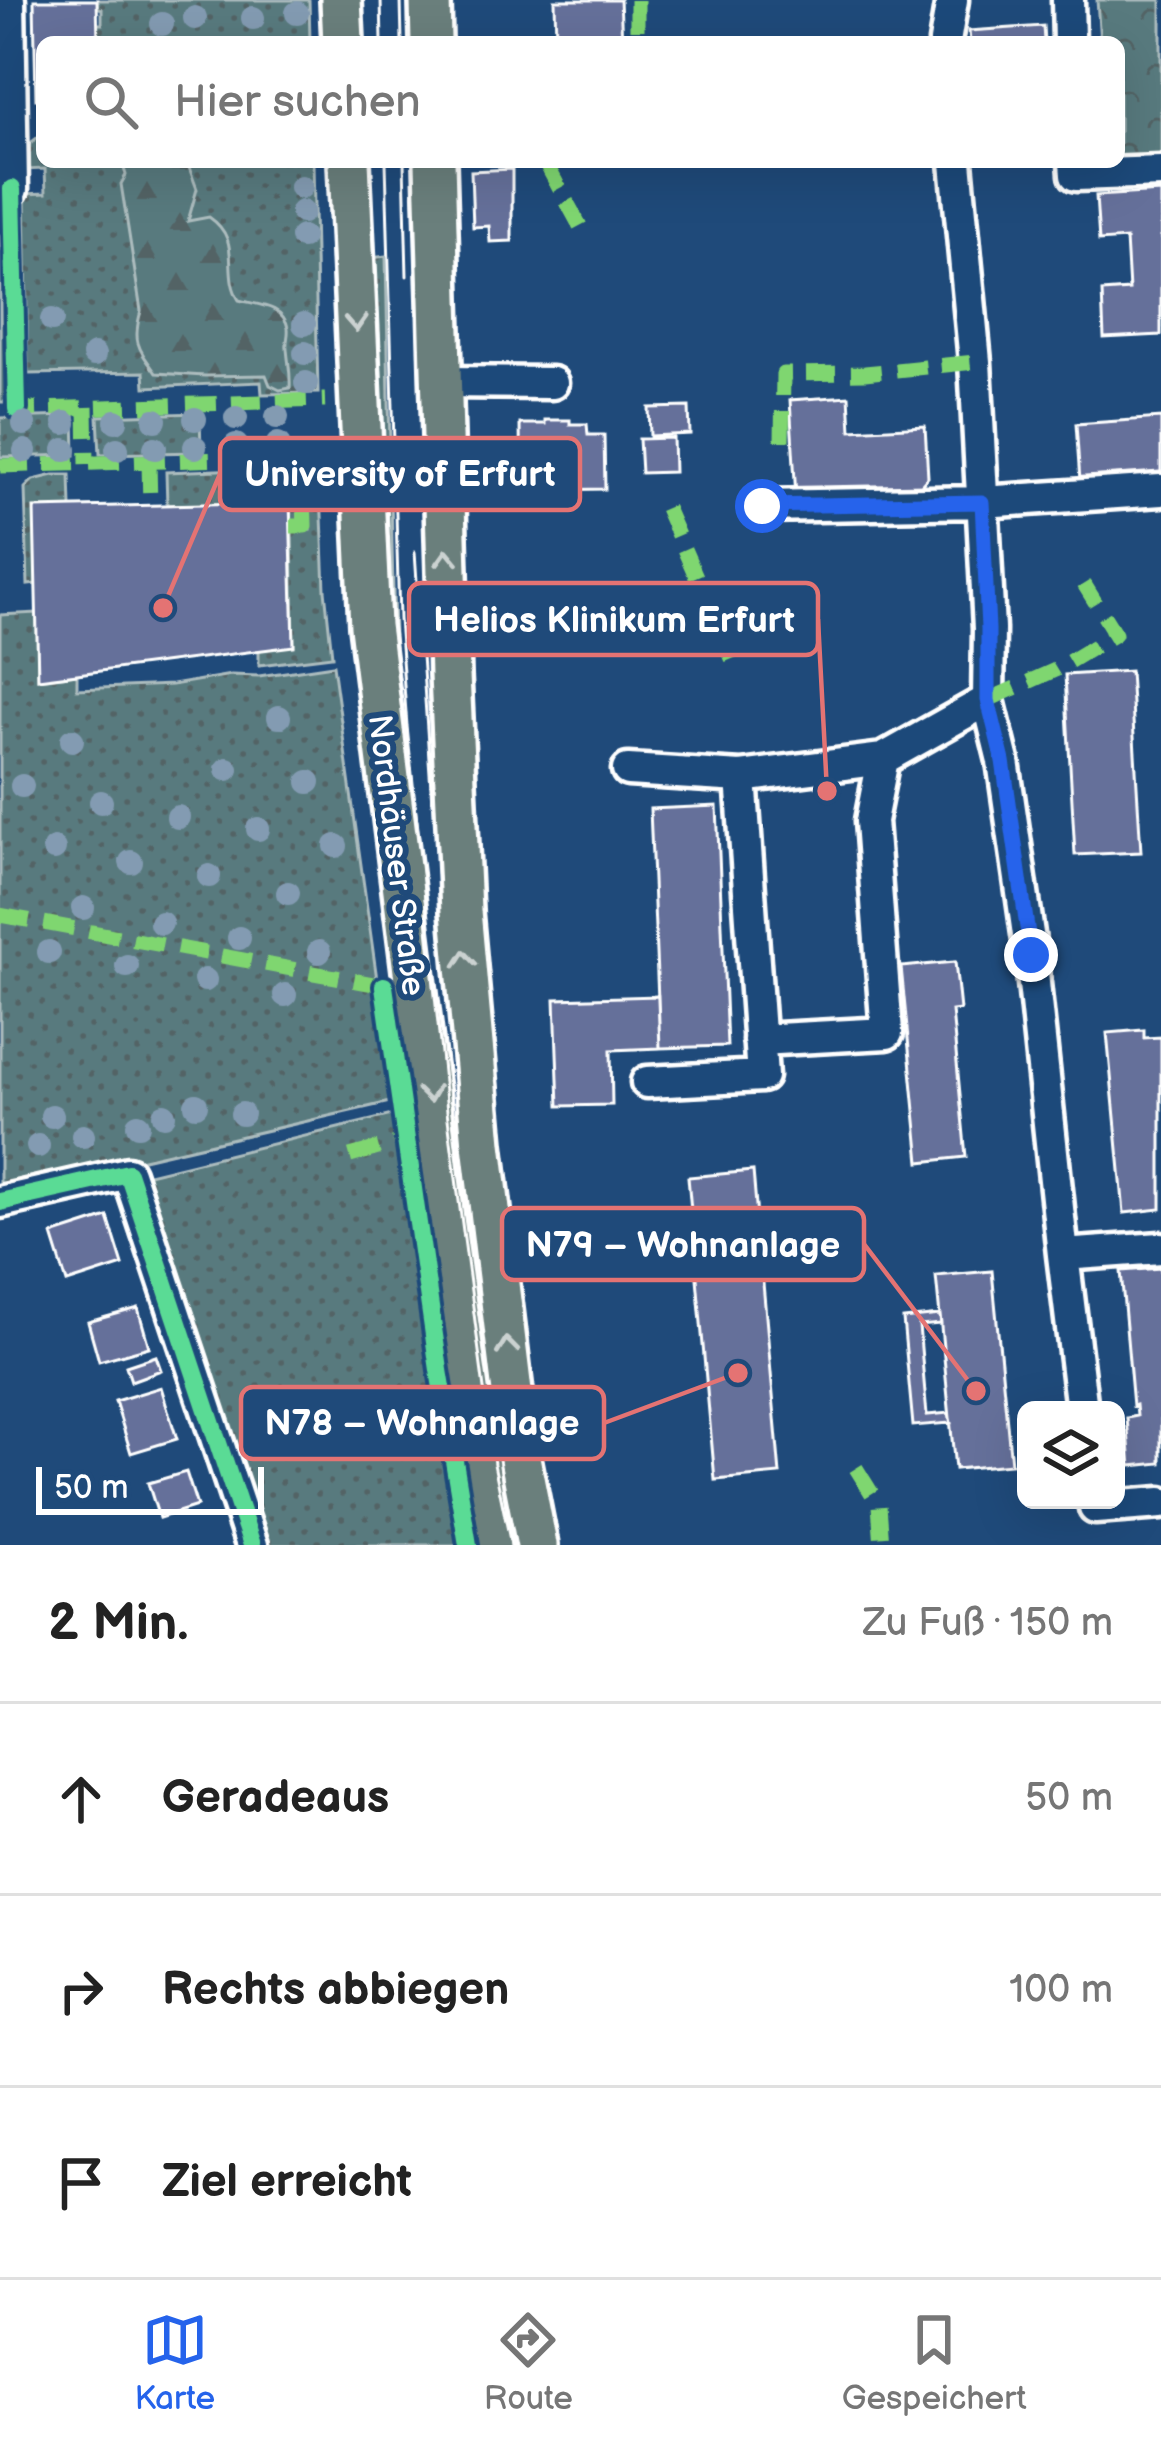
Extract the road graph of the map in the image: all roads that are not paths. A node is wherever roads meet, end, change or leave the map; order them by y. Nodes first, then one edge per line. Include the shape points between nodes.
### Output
1 (9, 0) edge
2 (341, 0) edge
3 (430, 0) edge
4 (952, 0) edge
5 (1068, 0) edge
6 (343, 36) edge
7 (431, 36) edge
8 (946, 36) edge
9 (1069, 36) edge
10 (349, 168) edge
11 (435, 168) edge
12 (957, 168) edge
13 (1075, 168) edge
14 (1161, 172) edge
15 (13, 189) dead end
16 (442, 382) junction
17 (552, 383) dead end
18 (1161, 490) edge
19 (982, 502) junction
20 (762, 506) dead end
21 (988, 700) junction
22 (883, 760) junction
23 (628, 770) dead end
24 (741, 777) junction
25 (758, 1040) junction
26 (647, 1082) dead end
27 (0, 1202) edge
28 (1161, 1248) edge
29 (1063, 1255) junction
30 (1081, 1401) edge
31 (1161, 1503) edge
32 (1125, 1506) edge
33 (252, 1545) edge
34 (490, 1545) edge
35 (537, 1545) edge

1 - 15 street
2 - 6 main road
3 - 7 main road
4 - 8 street
5 - 9 street
10 -> 34 main road, Nordhäuser Straße via 370,626
11 - 16 main road, Nordhäuser Straße
12 - 19 street
13 - 14 street via 1076,175
16 - 17 street
35 -> 16 main road, Nordhäuser Straße via 482,1144 461,911
18 - 19 street
19 - 20 street
19 - 21 street
21 - 22 street
21 - 29 street via 1031,955
22 - 24 street
22 - 25 street via 871,821 887,1033
23 - 24 street
24 - 25 street
25 - 26 street via 762,1076
27 - 33 street via 128,1172
28 - 29 street
29 - 30 street
31 - 32 street

